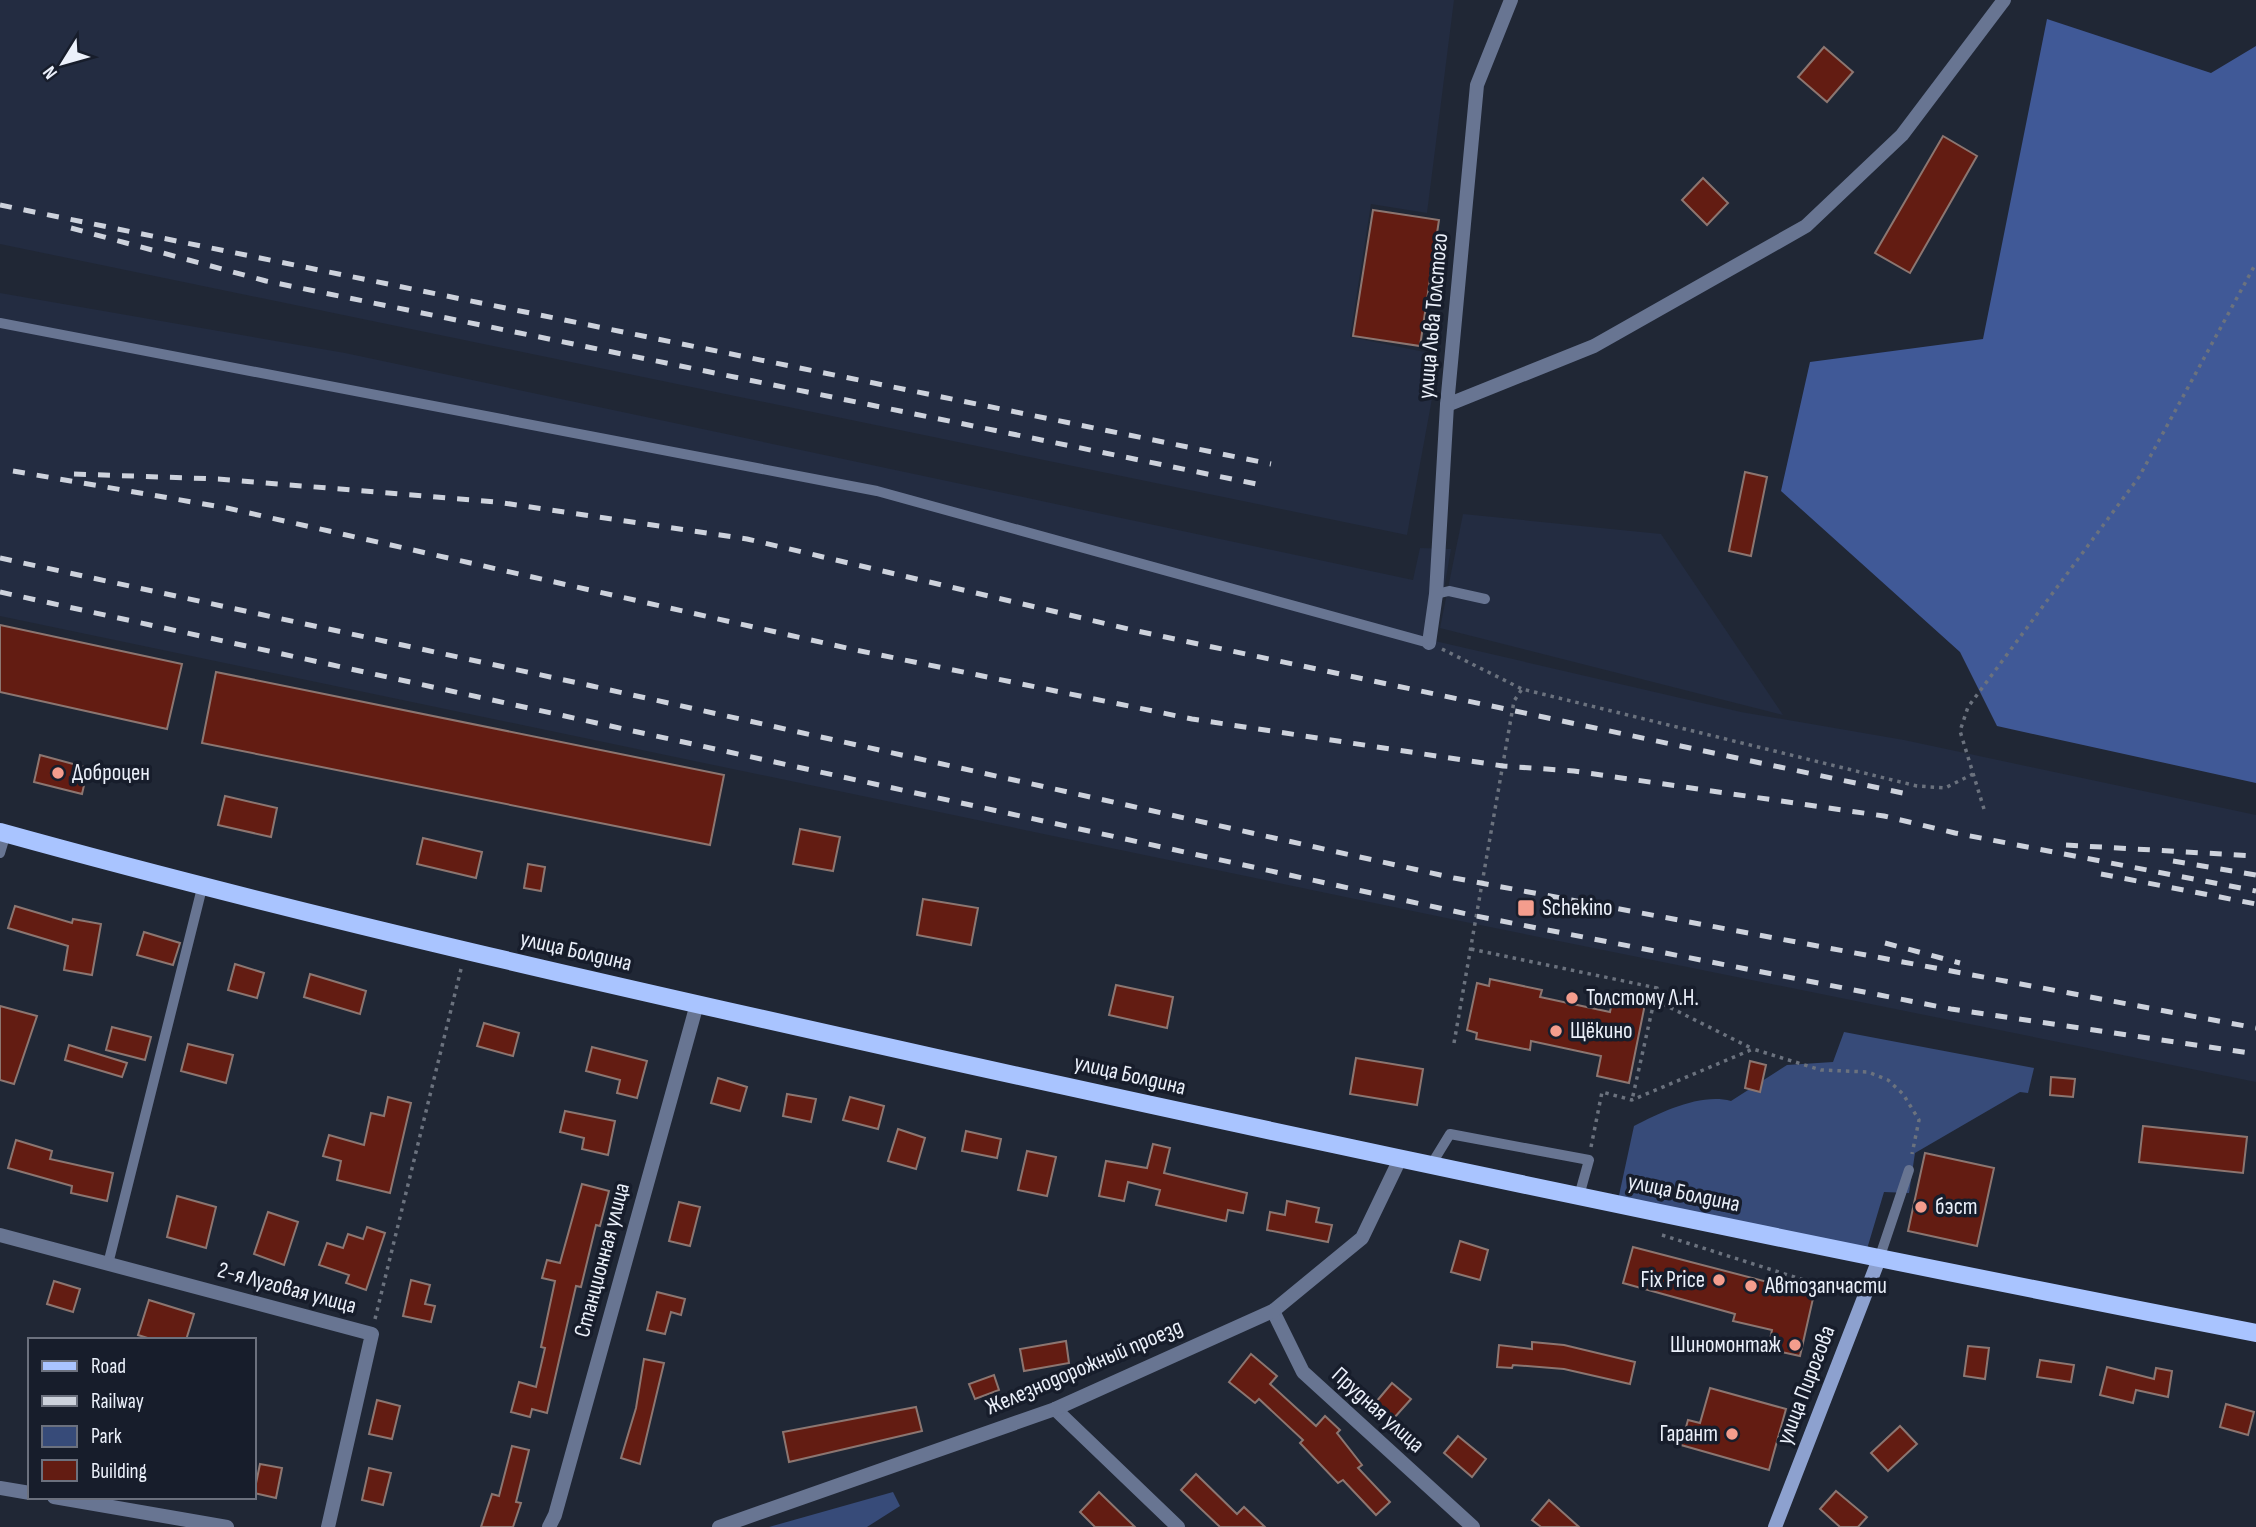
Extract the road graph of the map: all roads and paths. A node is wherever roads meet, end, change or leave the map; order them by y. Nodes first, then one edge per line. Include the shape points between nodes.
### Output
1 (1511, 0) edge
2 (2004, 0) edge
3 (2256, 263) edge
4 (0, 323) edge
5 (1447, 405) junction
6 (1436, 594) junction
7 (1485, 599) dead end
8 (1429, 643) junction
9 (1522, 690) junction
10 (1973, 774) junction
11 (1984, 809) dead end
12 (3, 833) edge
13 (0, 853) edge
14 (202, 888) junction
15 (1470, 949) junction
16 (465, 951) junction
17 (1656, 1000) junction
18 (697, 1004) junction
19 (1454, 1043) dead end
20 (1753, 1049) junction
21 (1632, 1100) junction
22 (1400, 1159) junction
23 (1589, 1160) junction
24 (1431, 1165) junction
25 (1909, 1170) joint
26 (1579, 1196) junction
27 (1656, 1233) dead end
28 (0, 1235) edge
29 (1879, 1259) junction
30 (108, 1264) junction
31 (1849, 1294) dead end
32 (1273, 1311) junction
33 (2256, 1334) edge
34 (372, 1335) junction
35 (1055, 1409) junction
36 (0, 1488) edge
37 (28, 1493) edge
38 (66, 1499) edge
39 (227, 1527) edge
40 (328, 1527) edge
41 (549, 1527) edge
42 (719, 1527) edge
43 (1178, 1527) edge
44 (1473, 1527) edge
45 (1775, 1527) edge

1 - 5 street, улица Льва Толстого via 1477,85
2 - 5 street via 1902,135 1806,226 1594,346
3 - 10 path via 2139,477 1968,707 1960,730
4 - 8 lane via 877,491
5 - 6 street, улица Льва Толстого
6 - 7 lane via 1449,591
6 - 8 street, улица Льва Толстого
8 - 9 path
9 - 10 path via 1917,786 1945,788
9 - 15 path via 1514,701
10 - 11 path
12 - 13 lane
12 - 14 main road, улица Болдина
14 - 16 main road, улица Болдина
14 - 30 lane
15 - 17 path via 1657,988
15 - 19 path
16 - 18 main road, улица Болдина
16 - 34 path
17 - 20 path
17 - 21 path
18 - 22 main road, улица Болдина
18 - 41 street, Станционная улица
20 - 21 path
20 - 25 path via 1821,1070 1868,1072 1888,1080 1919,1120
21 - 23 path via 1602,1093
22 - 24 main road, улица Болдина
22 - 32 street, Железнодорожный проезд via 1362,1238
23 - 24 lane via 1450,1134
23 - 26 lane
24 - 26 main road, улица Болдина
25 - 29 lane
26 - 29 main road, улица Болдина
27 - 31 path
28 - 30 street, 2-я Луговая улица
29 - 33 main road, улица Болдина
29 - 45 street, улица Пирогова
30 - 34 street, 2-я Луговая улица
32 - 35 street, Железнодорожный проезд
32 - 44 street, Прудная улица via 1303,1372
34 - 40 street, 2-я Луговая улица
35 - 42 street, Железнодорожный проезд
35 - 43 street
36 - 37 street
38 - 39 street

